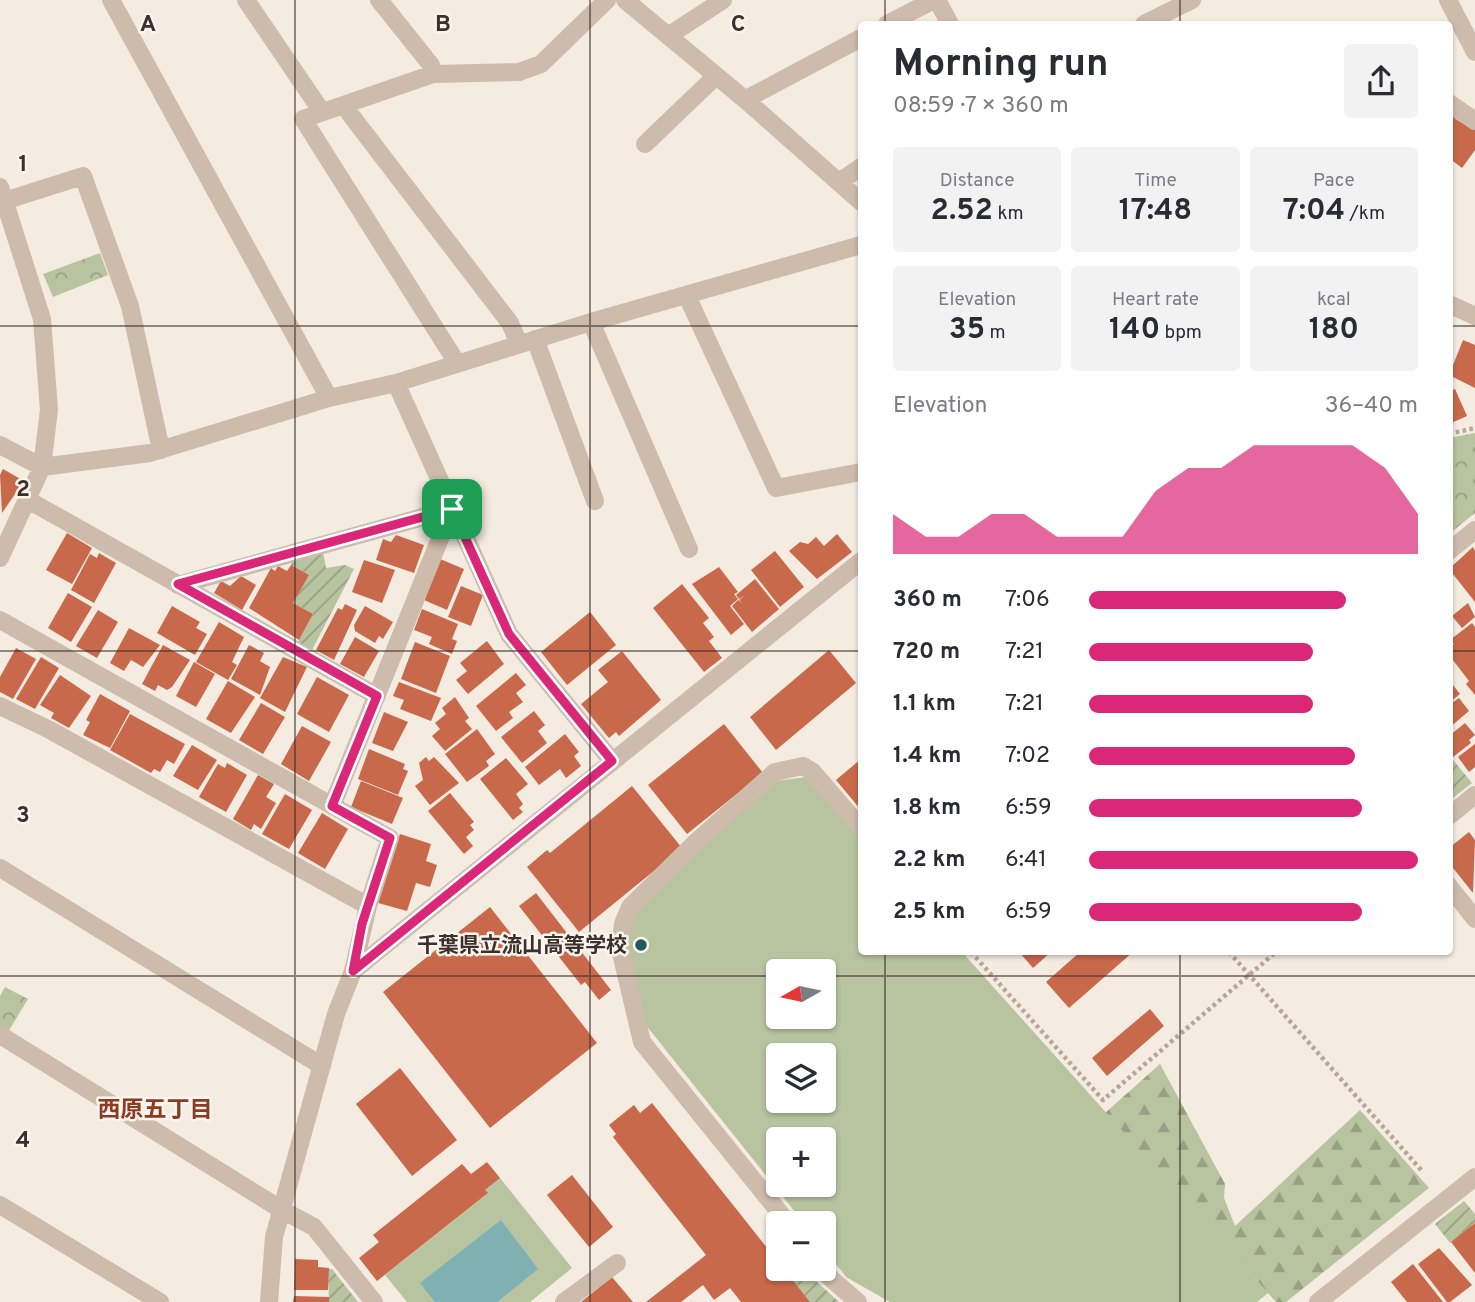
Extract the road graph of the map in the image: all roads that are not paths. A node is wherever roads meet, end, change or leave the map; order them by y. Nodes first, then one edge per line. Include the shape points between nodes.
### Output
1 (111, 0) edge
2 (246, 0) edge
3 (379, 0) edge
4 (607, 0) edge
5 (625, 0) edge
6 (723, 0) edge
7 (935, 0) edge
8 (1192, 0) edge
9 (1448, 0) edge
10 (893, 21) edge
11 (948, 21) edge
12 (1150, 21) edge
13 (668, 36) junction
14 (858, 40) edge
15 (1475, 52) edge
16 (433, 74) junction
17 (716, 76) junction
18 (748, 102) junction
19 (347, 104) junction
20 (1453, 106) edge
21 (322, 112) junction
22 (1475, 121) edge
23 (645, 144) dead end
24 (858, 169) edge
25 (839, 182) junction
26 (2, 194) edge
27 (858, 199) edge
28 (858, 246) edge
29 (687, 296) junction
30 (1453, 306) edge
31 (1475, 316) edge
32 (592, 322) junction
33 (527, 342) junction
34 (457, 363) junction
35 (396, 383) junction
36 (329, 398) junction
37 (0, 445) edge
38 (161, 450) junction
39 (42, 467) junction
40 (858, 473) edge
41 (28, 500) junction
42 (595, 501) dead end
43 (452, 509) junction
44 (1475, 530) edge
45 (1453, 548) edge
46 (689, 549) dead end
47 (0, 558) edge
48 (858, 563) edge
49 (178, 584) junction
50 (0, 620) edge
51 (377, 696) junction
52 (0, 706) edge
53 (612, 761) junction
54 (1475, 795) edge
55 (332, 806) junction
56 (1453, 813) edge
57 (858, 824) edge
58 (0, 868) edge
59 (1453, 891) edge
60 (368, 906) junction
61 (1475, 919) edge
62 (353, 971) junction
63 (0, 1035) edge
64 (322, 1066) junction
65 (1475, 1177) edge
66 (0, 1205) edge
67 (282, 1210) junction
68 (778, 1211) edge
69 (617, 1263) dead end
70 (834, 1281) edge
71 (856, 1301) edge
72 (160, 1302) edge
73 (269, 1302) edge
74 (374, 1302) edge
75 (564, 1302) edge
76 (1318, 1302) edge

1 - 36 street
2 - 21 street
3 - 16 street via 431,65
4 - 16 street via 541,64 519,72
5 - 13 street
6 - 13 street
7 - 10 street
7 - 11 street
8 - 12 street
9 - 15 street
13 - 17 street
14 - 18 street
16 - 19 street
17 - 18 street
17 - 23 street
18 - 25 street
19 - 21 street
19 - 33 street via 350,114
20 - 22 street
21 - 34 street via 303,119
24 - 25 street
25 - 27 street
26 - 38 street via 83,176 130,306
26 - 39 street via 42,319 50,410
28 - 29 street
29 - 32 street
29 - 40 street via 776,488
30 - 31 street
32 - 33 street
32 - 46 street
33 - 34 street
33 - 42 street
34 - 35 street
35 - 36 street
35 - 43 street
36 - 38 street
37 - 39 street
38 - 39 street
39 - 41 street
41 - 47 street
41 - 49 street
43 - 49 street
43 - 51 street
43 - 53 street via 509,634
44 - 45 street
48 - 53 street
49 - 51 street
50 - 55 street
51 - 55 street
52 - 60 street
53 - 62 street
54 - 56 street
55 - 60 street via 390,838
57 - 68 street via 813,772 803,766 775,772 630,907 623,924 620,948 642,1042
58 - 64 street
59 - 61 street
60 - 62 street
62 - 64 street
63 - 67 street
64 - 67 street
65 - 76 street
66 - 72 street
67 - 73 street via 274,1237
67 - 74 street via 314,1227
69 - 75 street
70 - 71 street

